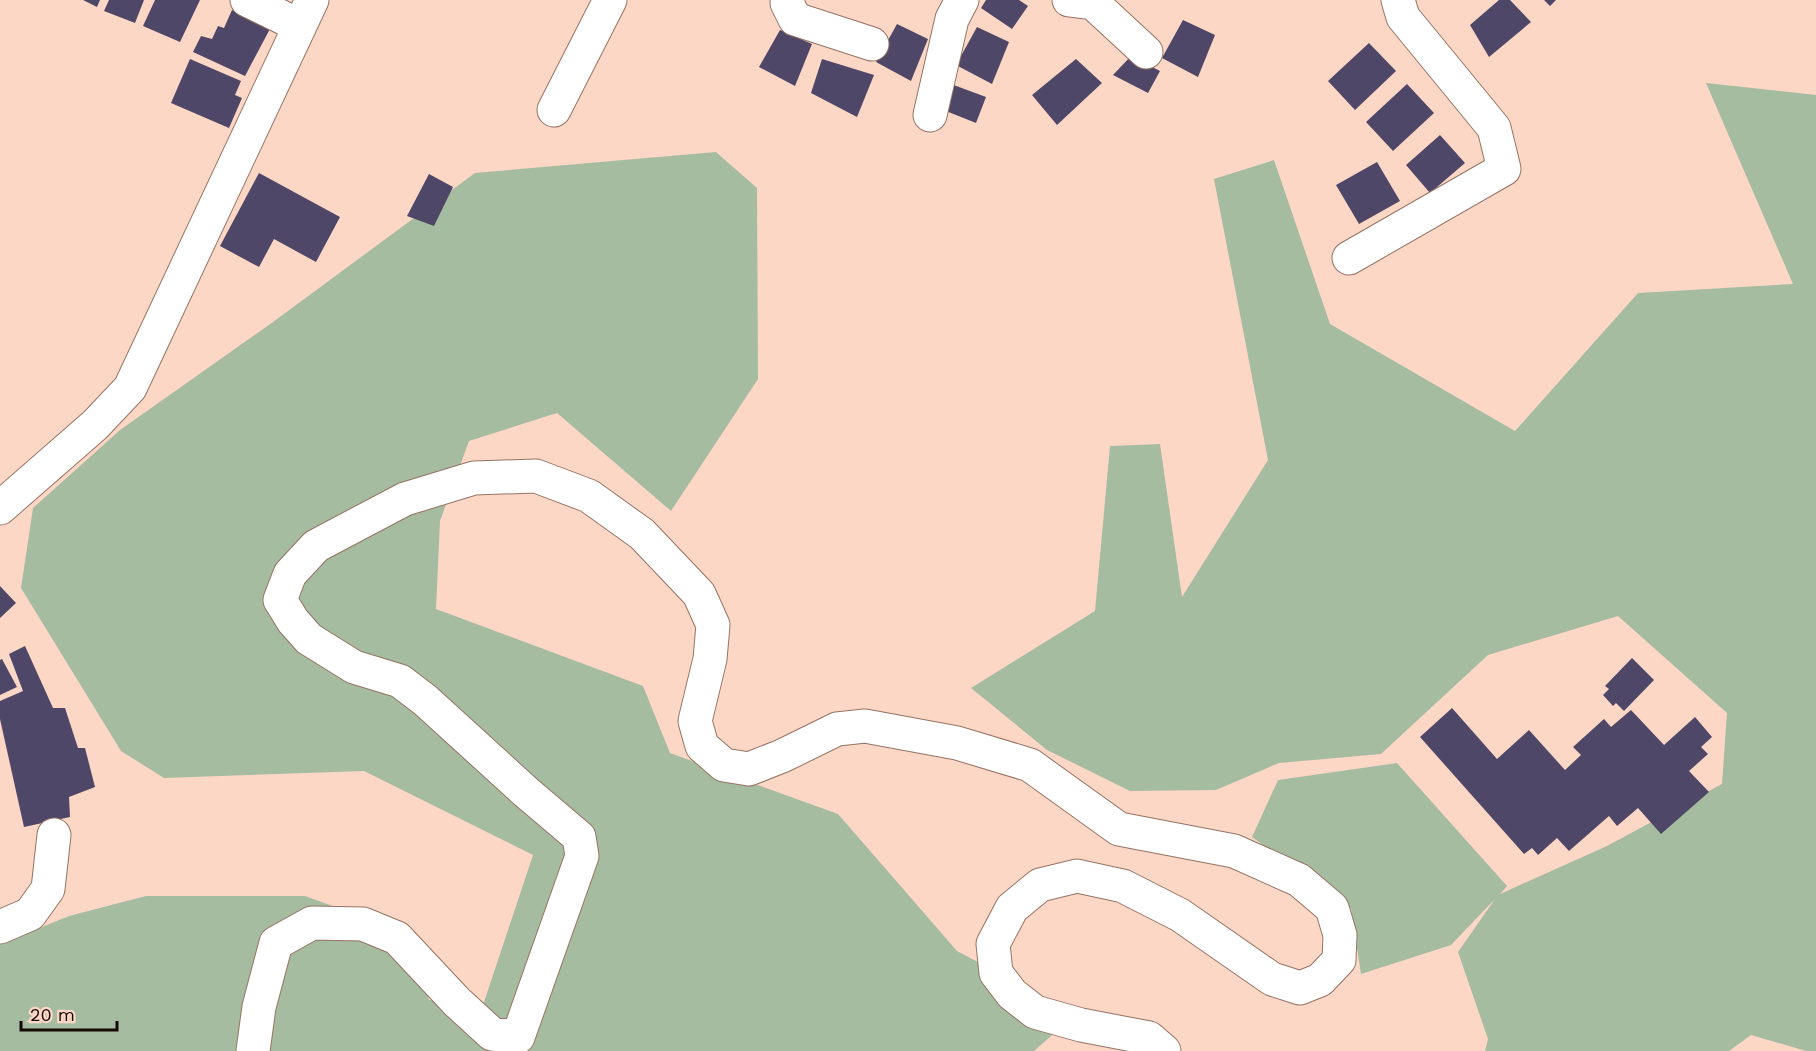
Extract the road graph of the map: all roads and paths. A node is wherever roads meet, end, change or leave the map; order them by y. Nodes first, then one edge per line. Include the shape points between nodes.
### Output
1 (247, 0) edge
2 (610, 0) edge
3 (788, 0) edge
4 (962, 0) edge
5 (1069, 0) edge
6 (1398, 0) edge
7 (306, 13) edge
8 (872, 44) dead end
9 (1146, 52) dead end
10 (554, 110) dead end
11 (930, 114) dead end
12 (1349, 258) dead end
13 (0, 508) edge
14 (54, 835) dead end
15 (0, 927) edge
16 (253, 1051) edge
17 (1164, 1051) edge

1 - 7 street
2 - 10 street
3 - 8 street via 795,20
4 - 11 street via 952,19
5 - 9 street via 1093,3
6 - 12 street via 1403,17 1494,128 1504,169
7 - 13 street via 130,388 95,425
14 - 15 street via 48,889 30,914
16 - 17 street via 259,1007 276,943 312,923 363,924 397,938 492,1034 518,1037 582,856 579,837 400,681 354,667 309,639 280,600 290,574 316,546 405,499 474,478 536,476 598,502 642,534 699,594 713,625 710,659 694,721 702,746 724,765 749,769 837,729 865,726 957,743 1030,765 1119,829 1234,851 1299,880 1332,908 1340,935 1339,960 1320,980 1300,988 1272,979 1180,915 1123,886 1077,876 1040,885 1012,908 993,944 996,973 1012,994 1035,1012 1149,1038

